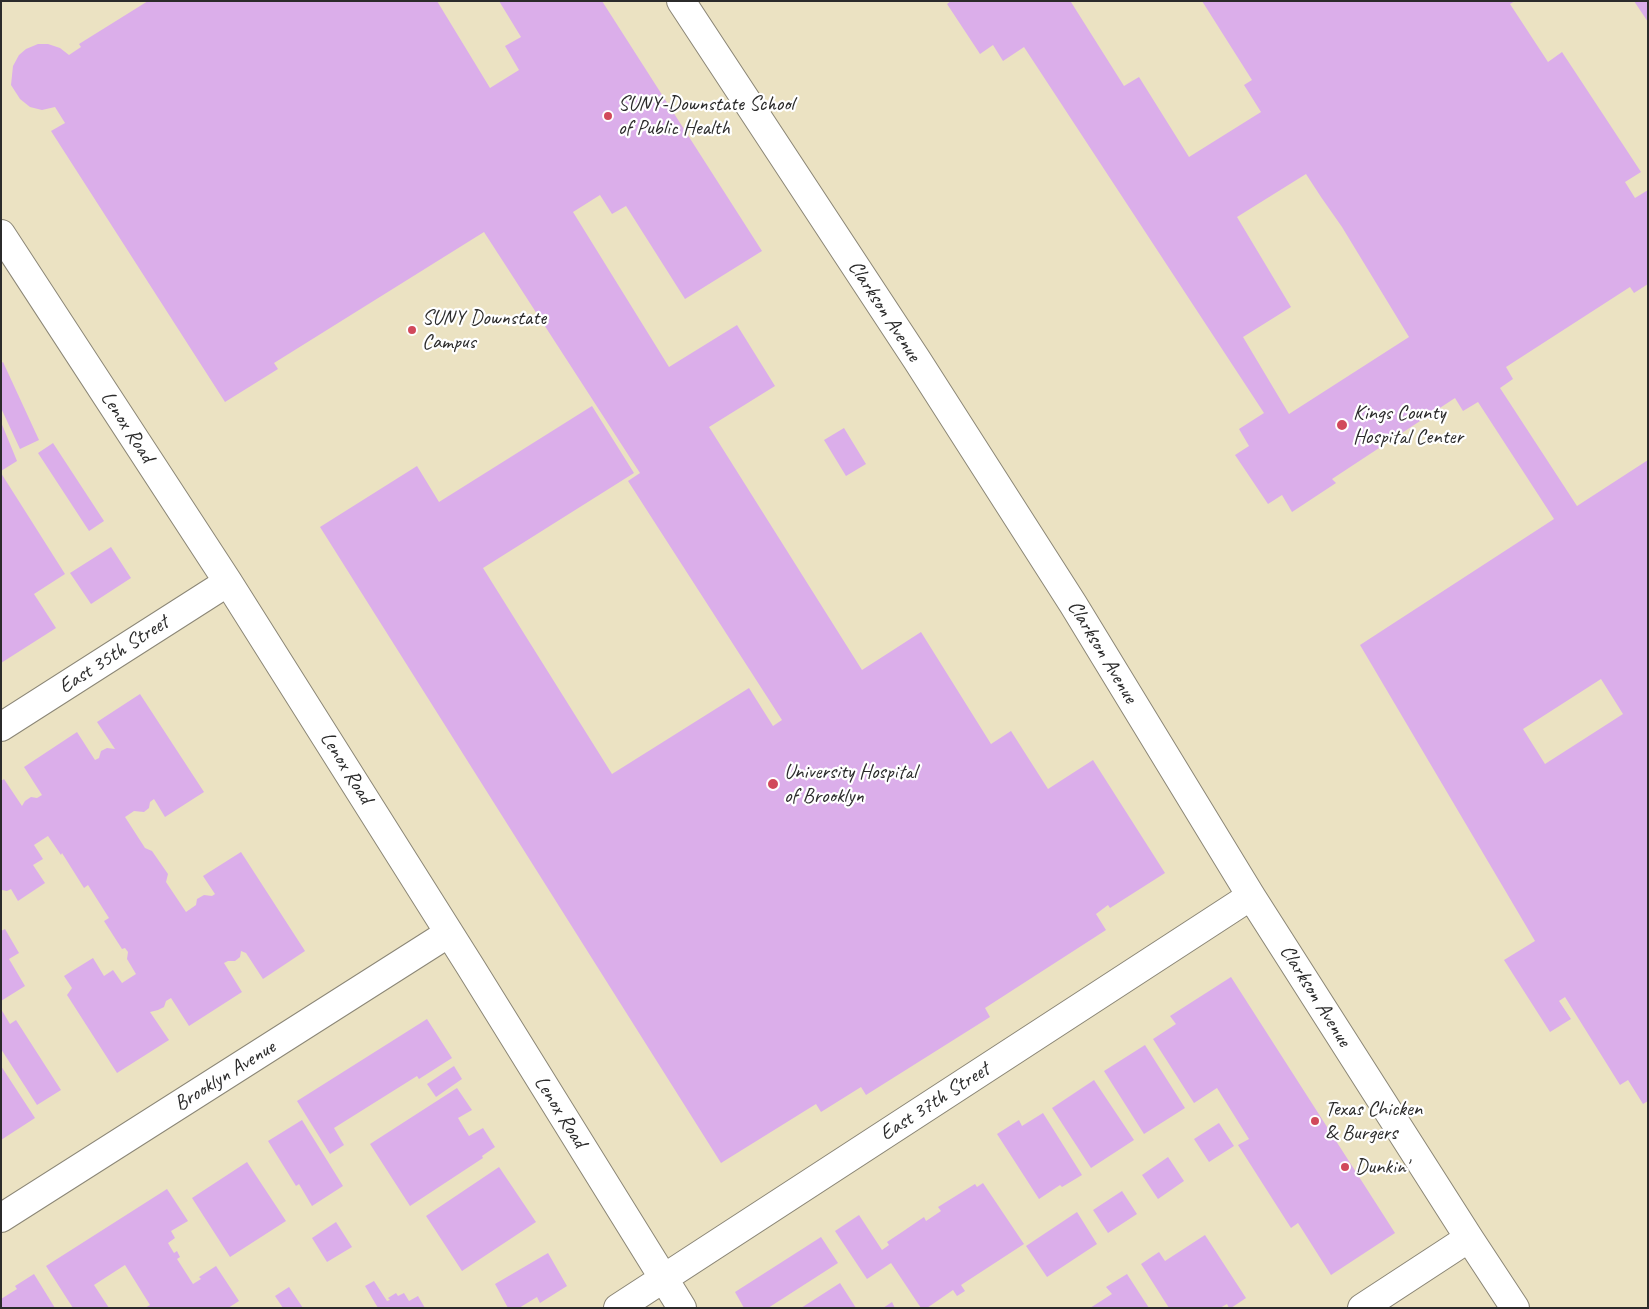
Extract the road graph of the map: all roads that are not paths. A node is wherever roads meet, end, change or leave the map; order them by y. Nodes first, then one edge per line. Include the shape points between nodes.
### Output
1 (681, 1) edge
2 (5, 247) edge
3 (228, 582) junction
4 (1, 727) edge
5 (1252, 896) junction
6 (450, 933) junction
7 (1, 1218) edge
8 (1469, 1238) junction
9 (663, 1278) junction
10 (618, 1308) edge
11 (682, 1308) edge
12 (1362, 1308) edge
13 (1515, 1308) edge

1 - 5 street, Clarkson Avenue via 1073,604
2 - 3 street, Lenox Road
3 - 4 street, East 35th Street
3 - 6 street, Lenox Road
5 - 8 street, Clarkson Avenue
5 - 9 street, East 37th Street
6 - 7 street, Brooklyn Avenue
6 - 9 street, Lenox Road
8 - 12 street
8 - 13 street, Clarkson Avenue
9 - 10 street, East 37th Street
9 - 11 street, Lenox Road

